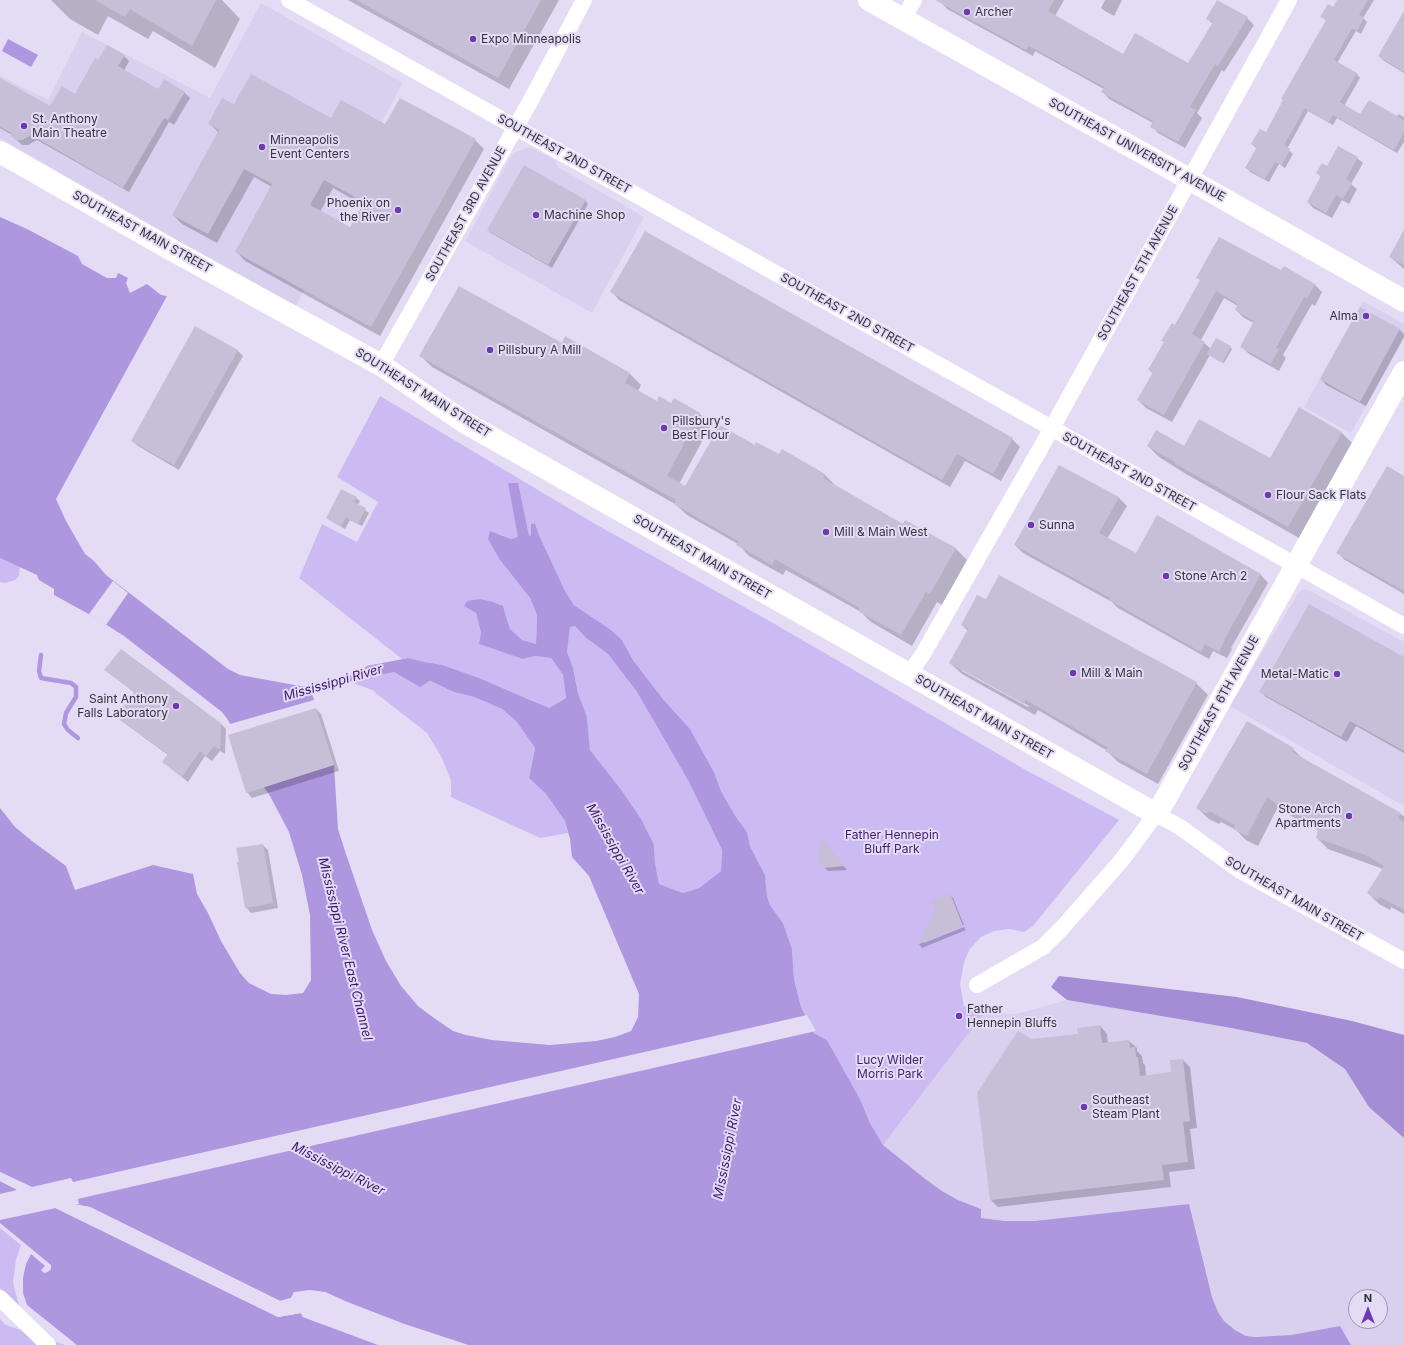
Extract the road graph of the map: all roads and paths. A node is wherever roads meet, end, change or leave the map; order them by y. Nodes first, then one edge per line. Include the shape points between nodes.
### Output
1 (289, 0) edge
2 (584, 0) edge
3 (869, 0) edge
4 (914, 0) edge
5 (1289, 0) edge
6 (903, 19) junction
7 (515, 126) junction
8 (0, 152) edge
9 (1189, 179) junction
10 (1404, 301) edge
11 (381, 365) junction
12 (1404, 372) edge
13 (1052, 428) junction
14 (1296, 566) junction
15 (1404, 626) edge
16 (909, 674) junction
17 (1156, 814) junction
18 (1404, 961) edge
19 (977, 985) dead end
20 (0, 1298) edge
21 (48, 1345) edge

1 - 7 street, SOUTHEAST 2ND STREET
2 - 7 street, SOUTHEAST 3RD AVENUE
3 - 6 street, SOUTHEAST UNIVERSITY AVENUE
4 - 6 street
5 - 9 street, SOUTHEAST 5TH AVENUE
6 - 9 street, SOUTHEAST UNIVERSITY AVENUE
7 - 11 street, SOUTHEAST 3RD AVENUE
7 - 13 street, SOUTHEAST 2ND STREET
8 - 11 street, SOUTHEAST MAIN STREET
9 - 10 street, SOUTHEAST UNIVERSITY AVENUE
9 - 13 street, SOUTHEAST 5TH AVENUE
11 - 16 street, SOUTHEAST MAIN STREET via 464,422
12 - 14 street, SOUTHEAST 6TH AVENUE
13 - 14 street, SOUTHEAST 2ND STREET
13 - 16 street, SOUTHEAST 5TH AVENUE via 923,654
14 - 15 street, SOUTHEAST 2ND STREET
14 - 17 street, SOUTHEAST 6TH AVENUE
16 - 17 street, SOUTHEAST MAIN STREET
17 - 18 street, SOUTHEAST MAIN STREET via 1180,827 1239,870
17 - 19 street, SOUTHEAST 6TH AVENUE via 1121,861 1043,947
20 - 21 street

